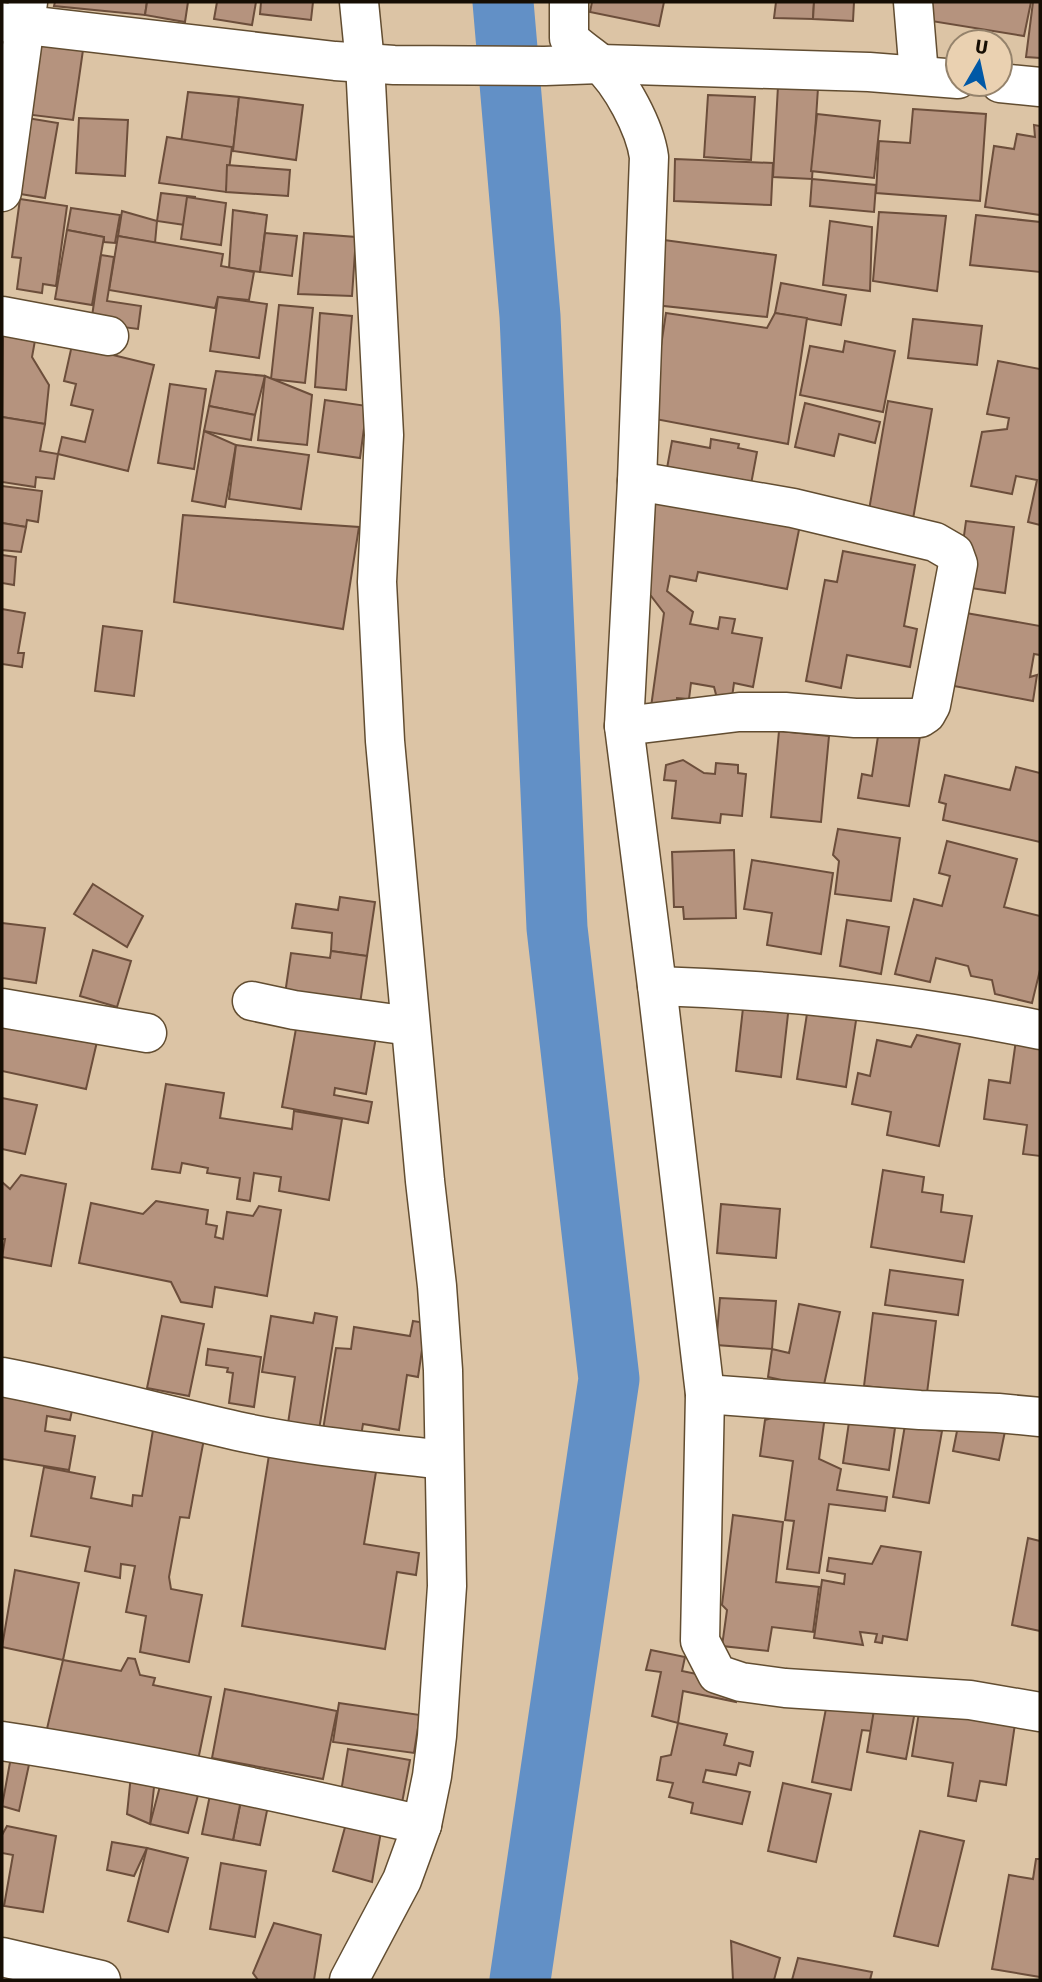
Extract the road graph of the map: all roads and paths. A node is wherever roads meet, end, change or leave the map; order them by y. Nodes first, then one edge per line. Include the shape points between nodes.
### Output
1 (359, 2) edge
2 (569, 2) edge
3 (912, 2) edge
4 (18, 16) edge
5 (380, 64) junction
6 (600, 64) junction
7 (919, 75) junction
8 (944, 78) edge
9 (1014, 84) edge
10 (1040, 87) edge
11 (2, 192) edge
12 (2, 316) edge
13 (109, 337) dead end
14 (637, 481) junction
15 (624, 726) junction
16 (657, 986) junction
17 (252, 1001) dead end
18 (2, 1008) edge
19 (411, 1026) junction
20 (1040, 1030) edge
21 (147, 1033) dead end
22 (2, 1377) edge
23 (705, 1394) junction
24 (1040, 1418) edge
25 (444, 1461) junction
26 (1040, 1712) edge
27 (2, 1741) edge
28 (422, 1825) junction
29 (2, 1957) edge
30 (101, 1980) edge
31 (349, 1980) edge

1 - 5 street
2 - 6 street via 569,38
3 - 7 street
4 - 5 street
4 - 11 street
5 - 6 street
5 - 19 street via 384,435 377,582 385,741
6 - 7 street
6 - 14 street via 637,120 649,157
7 - 8 street
9 - 10 street
12 - 13 street
14 - 15 street
14 - 15 street via 793,508 935,542 954,553 958,564 931,705 920,718 739,712
15 - 16 street
16 - 20 street via 822,997
16 - 23 street
17 - 19 street
18 - 21 street
19 - 25 street via 437,1286
22 - 25 street via 238,1431
23 - 24 street
23 - 26 street via 700,1640 716,1674 785,1688 970,1700
25 - 28 street via 446,1600 438,1736
27 - 28 street via 164,1768
28 - 31 street via 402,1880
29 - 30 street

